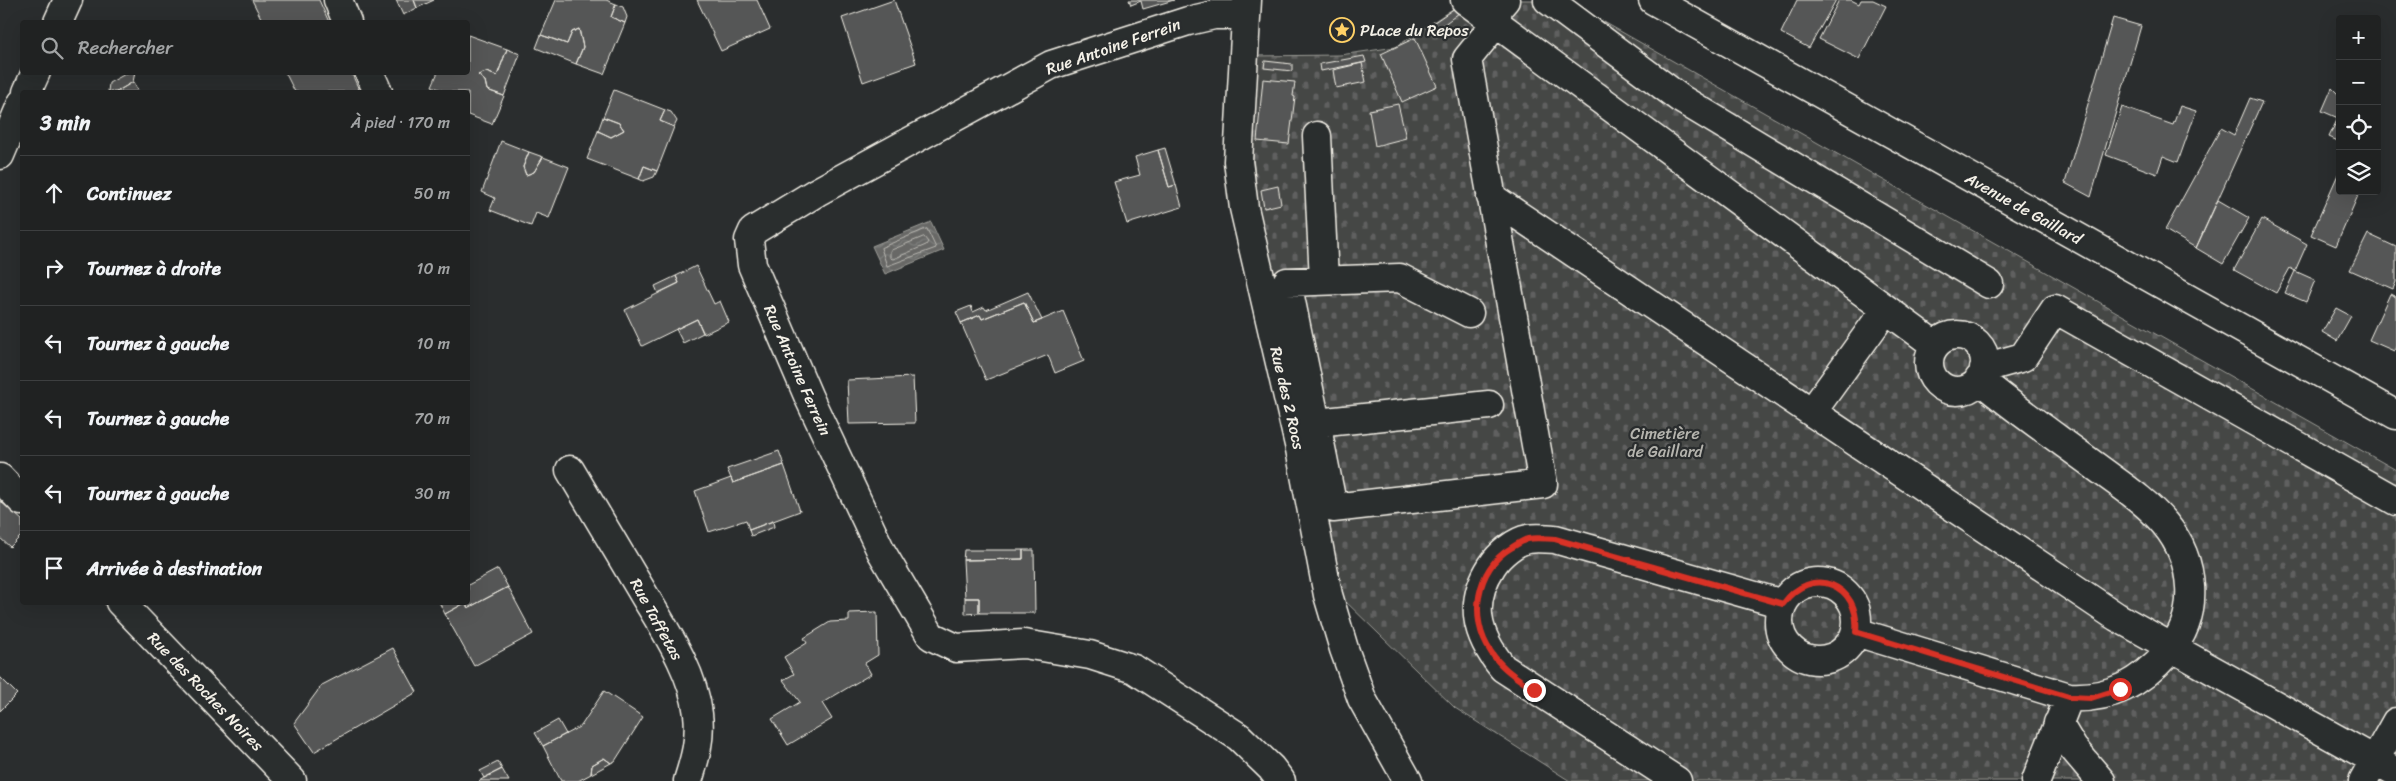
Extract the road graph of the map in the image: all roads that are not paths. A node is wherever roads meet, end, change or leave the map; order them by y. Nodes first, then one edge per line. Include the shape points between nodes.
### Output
1 (68, 0) edge
2 (338, 0) edge
3 (1465, 0) edge
4 (1548, 0) edge
5 (1654, 0) edge
6 (1247, 7) edge
7 (1500, 12) edge
8 (59, 20) edge
9 (346, 20) edge
10 (35, 75) edge
11 (370, 75) edge
12 (28, 90) edge
13 (377, 90) edge
14 (20, 108) edge
15 (1317, 136) dead end
16 (0, 155) edge
17 (1491, 197) junction
18 (1324, 280) junction
19 (1989, 284) dead end
20 (1886, 309) junction
21 (1470, 313) dead end
22 (1935, 345) junction
23 (1982, 374) junction
24 (1489, 405) dead end
25 (1812, 412) junction
26 (2396, 415) edge
27 (1316, 423) junction
28 (570, 470) dead end
29 (0, 478) edge
30 (20, 498) edge
31 (2396, 501) edge
32 (1783, 604) junction
33 (123, 605) edge
34 (1856, 632) junction
35 (2173, 646) junction
36 (2069, 697) junction
37 (2396, 722) edge
38 (2058, 723) junction
39 (2378, 771) edge
40 (292, 781) edge
41 (688, 781) edge
42 (1281, 781) edge
43 (1408, 781) edge
44 (1677, 781) edge
45 (2036, 781) edge
46 (2101, 781) edge

1 - 8 street
2 - 9 street
3 - 7 street
4 - 19 street via 1681,99
5 - 26 street, Avenue de Gaillard
6 - 42 street, Rue Antoine Ferrein via 1188,21 1051,65 817,192 754,231 749,240 752,265 809,398 880,550 931,636 956,648 1024,644 1090,655 1134,669 1239,737
6 - 43 street, Rue des 2 Rocs via 1238,162 1244,208 1300,449 1328,594 1362,698
7 - 17 street via 1467,59
7 - 20 street
10 - 12 street
11 - 13 street
14 - 16 street
15 - 18 street
17 - 25 street
17 - 27 street via 1542,484 1333,508
18 - 21 street via 1400,278
18 - 27 street via 1287,282
20 - 22 street
20 - 25 street
22 - 23 street via 1951,335 1970,338 1982,351
22 - 23 street via 1931,354 1931,372 1943,387 1960,391 1968,388
23 - 31 street via 2023,357 2055,309
23 - 35 street via 2140,499 2166,525 2185,558 2191,589 2186,624
24 - 27 street
25 - 35 street via 2117,617
28 - 41 street, Rue Taffetas via 677,653 694,691 698,715 697,750
29 - 30 street
32 - 34 street via 1801,586 1827,583 1848,596 1857,620
32 - 34 street via 1780,630 1785,642 1805,658 1830,658 1850,644
32 - 44 street via 1555,539 1527,539 1499,555 1484,578 1476,603 1480,630 1503,668
33 - 40 street, Rue des Roches Noires
34 - 36 street
35 - 36 street via 2150,672 2120,689 2091,698
35 - 39 street
36 - 38 street
37 - 39 street
38 - 45 street
38 - 46 street

